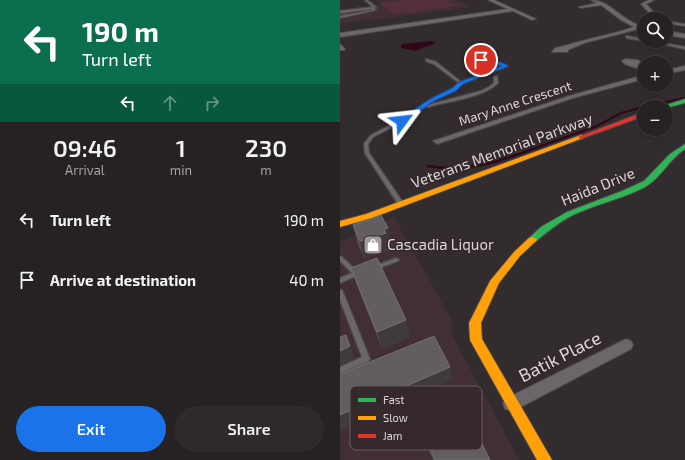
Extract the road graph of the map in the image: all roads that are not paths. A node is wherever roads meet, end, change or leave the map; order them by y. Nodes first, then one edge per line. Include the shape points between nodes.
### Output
1 (366, 0) edge
2 (490, 0) edge
3 (593, 0) edge
4 (652, 0) edge
5 (603, 4) junction
6 (582, 7) dead end
7 (372, 8) junction
8 (514, 10) junction
9 (340, 12) edge
10 (651, 12) edge
11 (340, 17) edge
12 (534, 19) dead end
13 (673, 23) edge
14 (685, 25) edge
15 (637, 26) edge
16 (637, 29) edge
17 (673, 34) edge
18 (340, 35) edge
19 (685, 36) edge
20 (627, 37) dead end
21 (637, 39) edge
22 (673, 46) edge
23 (685, 48) edge
24 (564, 49) dead end
25 (428, 60) dead end
26 (481, 60) dead end
27 (685, 68) edge
28 (673, 71) edge
29 (496, 77) dead end
30 (637, 79) edge
31 (461, 83) junction
32 (590, 85) dead end
33 (600, 89) junction
34 (685, 101) edge
35 (673, 104) edge
36 (422, 108) junction
37 (637, 117) edge
38 (437, 141) dead end
39 (685, 146) edge
40 (401, 204) junction
41 (369, 216) junction
42 (340, 224) edge
43 (340, 232) edge
44 (340, 258) edge
45 (396, 260) dead end
46 (363, 271) junction
47 (340, 280) edge
48 (340, 292) edge
49 (626, 345) dead end
50 (340, 370) edge
51 (511, 404) junction
52 (545, 460) edge

1 - 7 lane via 375,7
2 - 8 street
3 - 5 street
4 - 10 street via 643,4
5 - 6 street
5 - 15 street
7 - 9 lane
7 - 11 lane via 375,10
8 - 12 street
8 - 18 street
13 - 14 street
16 - 24 street
17 - 19 street
20 - 21 lane
22 - 23 lane
25 - 31 lane
26 - 31 lane via 506,66
27 - 28 street
29 - 36 lane via 496,83 483,92 444,100
30 - 33 street, Mary Anne Crescent
31 - 36 lane
32 - 33 street, Mary Anne Crescent
33 - 38 street, Mary Anne Crescent
34 - 35 main road
36 - 40 lane via 372,136 366,144 367,153
37 - 40 main road, Veterans Memorial Parkway
39 - 51 main road, Haida Drive via 672,153 650,180 641,186 573,211 545,227 517,254 495,281 475,323 476,340
40 - 41 main road, Veterans Memorial Parkway
41 - 42 main road, Veterans Memorial Parkway
41 - 43 main road, Veterans Memorial Parkway
44 - 46 lane
45 - 46 lane
46 - 47 lane
48 - 50 lane via 366,360
49 - 51 street, Batik Place
51 - 52 main road, Haida Drive

